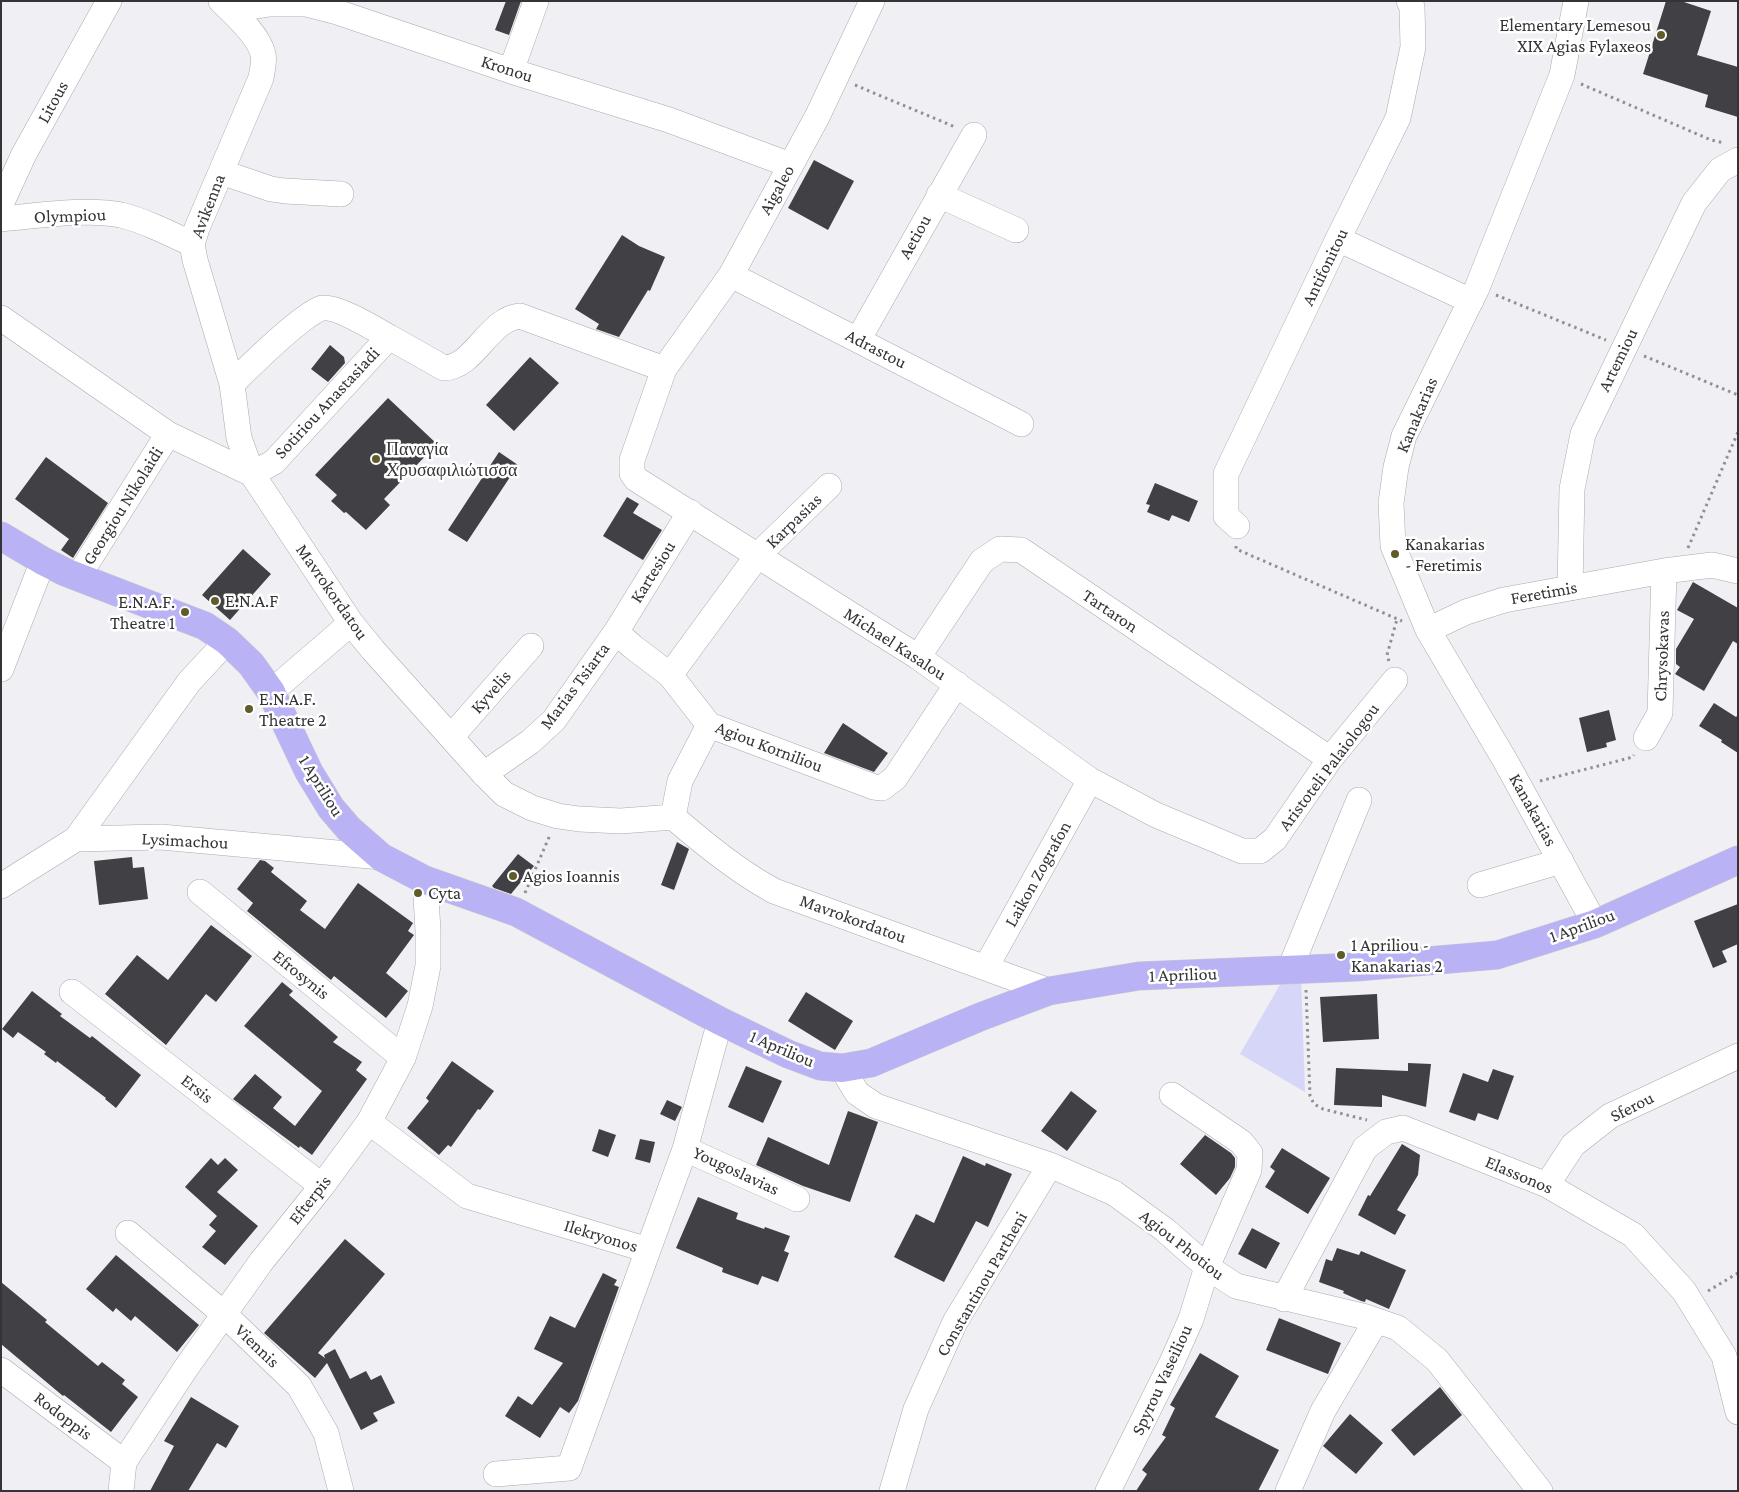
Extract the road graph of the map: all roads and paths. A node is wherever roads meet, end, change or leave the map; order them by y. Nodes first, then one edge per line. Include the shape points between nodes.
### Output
1 (109, 1) edge
2 (536, 1) edge
3 (872, 1) edge
4 (1409, 1) edge
5 (1576, 1) edge
6 (226, 6) edge
7 (511, 71) junction
8 (1562, 75) junction
9 (836, 77) junction
10 (974, 135) joint
11 (1733, 152) edge
12 (790, 165) junction
13 (221, 172) junction
14 (341, 194) dead end
15 (939, 195) junction
16 (1, 204) edge
17 (1, 219) edge
18 (1016, 230) dead end
19 (1338, 239) junction
20 (192, 244) junction
21 (731, 275) junction
22 (1471, 301) junction
23 (1, 318) edge
24 (390, 337) junction
25 (858, 340) junction
26 (664, 369) junction
27 (232, 384) junction
28 (1021, 424) dead end
29 (1738, 432) edge
30 (168, 434) junction
31 (252, 474) junction
32 (829, 486) dead end
33 (690, 512) junction
34 (1237, 526) joint
35 (1, 536) edge
36 (758, 555) junction
37 (43, 561) junction
38 (1672, 570) junction
39 (1738, 571) edge
40 (78, 577) junction
41 (1570, 588) junction
42 (1397, 619) junction
43 (351, 623) junction
44 (1428, 630) junction
45 (616, 632) junction
46 (227, 641) junction
47 (531, 646) dead end
48 (918, 657) junction
49 (1, 669) edge
50 (670, 675) junction
51 (1395, 680) joint
52 (956, 684) junction
53 (272, 692) junction
54 (709, 725) junction
55 (452, 737) junction
56 (1646, 738) joint
57 (1330, 759) junction
58 (484, 774) junction
59 (1090, 780) junction
60 (1520, 786) junction
61 (1359, 800) dead end
62 (558, 816) junction
63 (673, 817) junction
64 (76, 839) junction
65 (1260, 851) joint
66 (381, 857) junction
67 (1738, 860) edge
68 (1561, 862) junction
69 (425, 880) junction
70 (1480, 885) dead end
71 (1, 886) edge
72 (200, 892) dead end
73 (516, 912) junction
74 (1595, 924) junction
75 (986, 967) junction
76 (1297, 970) junction
77 (1049, 991) junction
78 (72, 992) dead end
79 (720, 1021) junction
80 (1738, 1056) edge
81 (403, 1058) junction
82 (842, 1068) junction
83 (1172, 1095) dead end
84 (369, 1122) junction
85 (1386, 1132) junction
86 (685, 1149) junction
87 (1050, 1165) junction
88 (1548, 1185) junction
89 (322, 1186) junction
90 (797, 1199) dead end
91 (128, 1233) dead end
92 (648, 1250) junction
93 (1207, 1266) junction
94 (1738, 1273) edge
95 (1284, 1298) junction
96 (1690, 1302) junction
97 (224, 1314) junction
98 (1376, 1321) junction
99 (3, 1375) edge
100 (1738, 1412) edge
101 (124, 1462) junction
102 (496, 1474) dead end
103 (121, 1491) edge
104 (341, 1491) edge
105 (892, 1491) edge
106 (1108, 1491) edge
107 (1288, 1491) edge
108 (1540, 1491) edge

1 - 16 street, Litous via 24,154
2 - 7 street
3 - 9 street, Aigaleo
4 - 19 street, Antifonitou via 1413,47 1398,118
5 - 8 street, Kanakarias
6 - 7 street, Kronou via 306,4
6 - 13 street, Avikenna via 256,38 264,55 261,78
7 - 12 street, Kronou via 669,120
8 - 11 path
8 - 22 street, Kanakarias
9 - 10 path
9 - 12 street, Aigaleo
10 - 15 street, Aetiou
11 - 41 street, Artemiou via 1694,203 1583,434 1572,489
12 - 21 street, Aigaleo
13 - 14 street via 278,190
13 - 20 street, Avikenna
15 - 18 street
15 - 25 street, Aetiou
17 - 20 street, Olympiou via 90,212 120,215
19 - 22 street
19 - 34 street, Antifonitou via 1226,474 1226,516
20 - 27 street, Avikenna
21 - 25 street, Adrastou
21 - 26 street, Aigaleo
22 - 44 street, Kanakarias via 1407,429 1396,467 1391,504 1394,546
23 - 30 street
24 - 26 street, Sotiriou Anastasiadi via 444,368 452,368 502,322 520,316
24 - 27 street via 336,309 322,308 305,316
24 - 31 street, Sotiriou Anastasiadi via 274,462
25 - 28 street, Adrastou
26 - 33 street, Michael Kasalou via 632,460 632,473 636,480
27 - 31 street, Avikenna via 239,438
29 - 38 path
30 - 31 street
30 - 40 street, Georgiou Nikolaidi
31 - 43 street, Mavrokordatou
32 - 36 street, Karpasias
33 - 36 street, Michael Kasalou
33 - 45 street, Kartesiou
34 - 42 path via 1236,549
35 - 37 main road, 1 Apriliou
36 - 48 street, Michael Kasalou
36 - 50 street, Karpasias
37 - 40 main road, 1 Apriliou
37 - 49 street
38 - 39 street, Feretimis via 1712,565
38 - 41 street, Feretimis
38 - 56 street, Chrysokavas via 1660,713
40 - 46 main road, 1 Apriliou via 205,626
41 - 44 street, Feretimis via 1504,600 1466,612
42 - 44 path
42 - 51 path via 1386,655
43 - 53 street
43 - 55 street, Mavrokordatou
44 - 60 street, Kanakarias
45 - 50 street, Agiou Korniliou
45 - 58 street, Marias Tsiarta via 554,720 530,742
46 - 53 main road, 1 Apriliou via 251,664
46 - 64 street via 189,682
47 - 55 street, Kyvelis
48 - 52 street, Michael Kasalou
48 - 57 street, Tartaron via 982,561 1000,549 1021,550
50 - 54 street, Agiou Korniliou
51 - 57 street, Aristoteli Palaiologou
52 - 54 street, Agiou Korniliou via 895,778 882,788 874,788
52 - 59 street, Michael Kasalou
53 - 66 main road, 1 Apriliou via 309,772 331,808
54 - 63 street via 680,781
55 - 58 street, Mavrokordatou
56 - 60 path via 1633,757
57 - 65 street, Aristoteli Palaiologou via 1275,839
58 - 62 street, Mavrokordatou via 504,794
59 - 65 street, Michael Kasalou via 1156,815 1242,851
59 - 75 street, Laikon Zografon
60 - 68 street, Kanakarias
61 - 76 street
62 - 63 street, Mavrokordatou via 621,820
62 - 73 path
63 - 75 street, Mavrokordatou via 744,874 774,891
64 - 66 street, Lysimachou via 161,837
64 - 71 street
66 - 69 main road, 1 Apriliou
67 - 74 main road, 1 Apriliou
68 - 70 street
68 - 74 street, Kanakarias
69 - 73 main road, 1 Apriliou
69 - 81 street, Efterpis via 428,966 420,1006
72 - 81 street, Efrosynis
73 - 79 main road, 1 Apriliou
74 - 76 main road, 1 Apriliou via 1497,955
75 - 77 street, Mavrokordatou
76 - 77 main road, 1 Apriliou via 1138,976
76 - 85 path via 1310,1096 1314,1104 1376,1122
77 - 82 main road, 1 Apriliou via 872,1063
78 - 89 street, Ersis
79 - 82 main road, 1 Apriliou via 788,1054 820,1066
79 - 86 street, Yougoslavias
80 - 88 street, Sferou via 1610,1116 1574,1145
81 - 84 street, Efterpis
82 - 87 street, Agiou Photiou via 857,1092 876,1106
83 - 93 street, Spyrou Vaseiliou via 1241,1142 1250,1153 1249,1170
84 - 89 street, Efterpis
84 - 92 street, Ilekryonos via 467,1196
85 - 88 street, Elassonos via 1403,1128
85 - 95 street via 1365,1148
86 - 90 street, Yougoslavias
86 - 92 street
87 - 93 street, Agiou Photiou via 1114,1192
87 - 105 street, Constantinou Partheni via 955,1322 916,1408
88 - 96 street, Elassonos via 1633,1235 1684,1291
89 - 97 street, Efterpis
91 - 97 street, Viennis
92 - 102 street, Ilekryonos via 569,1468
93 - 95 street, Agiou Photiou via 1236,1286
93 - 106 street, Spyrou Vaseiliou via 1191,1319
94 - 96 path
95 - 98 street, Agiou Photiou
96 - 100 street, Elassonos via 1724,1356
97 - 101 street, Efterpis
97 - 104 street, Viennis via 299,1386 326,1433
98 - 107 street via 1323,1411
98 - 108 street, Agiou Photiou via 1398,1328 1437,1360
99 - 101 street, Rodoppis
101 - 103 street, Efterpis

